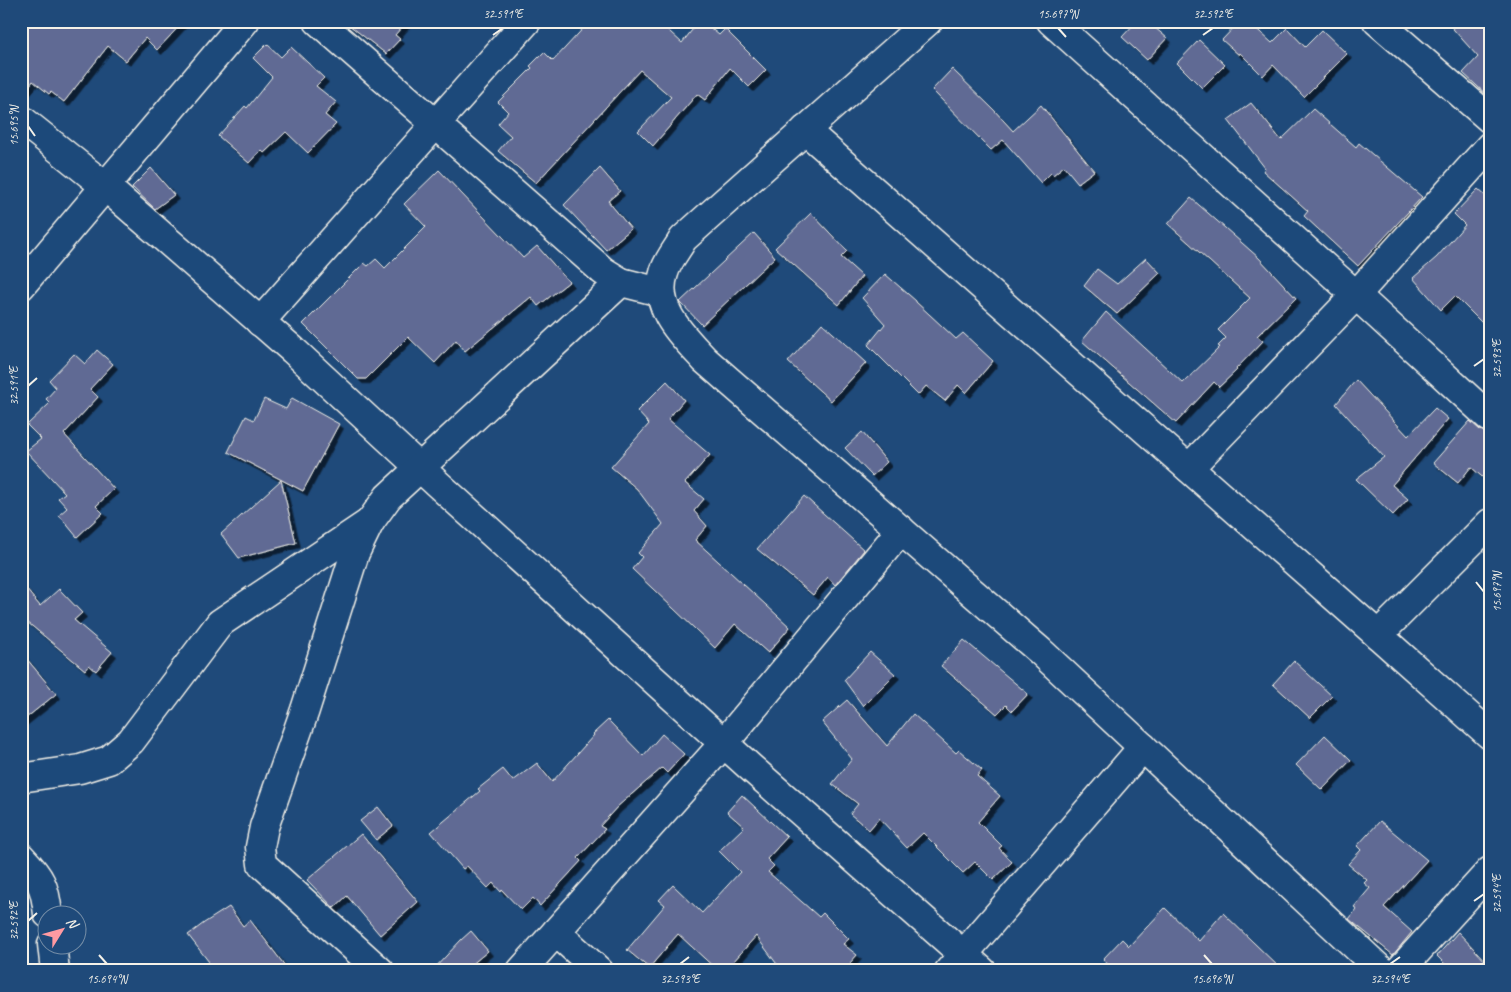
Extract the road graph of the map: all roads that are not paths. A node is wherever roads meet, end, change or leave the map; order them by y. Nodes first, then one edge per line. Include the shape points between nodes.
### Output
1 (245, 21) edge
2 (318, 21) edge
3 (527, 21) edge
4 (928, 21) edge
5 (1051, 21) edge
6 (1377, 21) edge
7 (21, 119) edge
8 (1490, 119) edge
9 (436, 124) junction
10 (805, 130) junction
11 (1490, 146) edge
12 (106, 187) junction
13 (621, 282) junction
14 (21, 286) edge
15 (660, 292) junction
16 (1356, 295) junction
17 (260, 322) junction
18 (1490, 418) edge
19 (419, 467) junction
20 (1189, 468) junction
21 (370, 522) junction
22 (1490, 523) edge
23 (901, 530) junction
24 (1378, 635) junction
25 (1490, 736) edge
26 (724, 744) junction
27 (1143, 747) junction
28 (21, 778) edge
29 (21, 857) edge
30 (1490, 871) edge
31 (47, 904) edge
32 (556, 932) junction
33 (53, 954) edge
34 (965, 965) edge
35 (55, 971) edge
36 (380, 971) edge
37 (521, 971) edge
38 (599, 971) edge
39 (1382, 971) edge
40 (1399, 971) edge

1 - 12 street
2 - 9 street
3 - 9 street
4 - 10 street
5 - 16 street
6 - 8 street
7 - 12 street
9 - 13 street via 603,271
9 - 17 street
10 - 15 street via 683,239 664,272
10 - 20 street
11 - 16 street
12 - 14 street
12 - 17 street
13 - 15 street
13 - 19 street
15 - 23 street via 665,309 679,332 705,360
16 - 18 street
16 - 20 street
17 - 19 street
19 - 21 street via 388,497
19 - 26 street
20 - 24 street
21 - 28 street via 220,624 131,741 109,760
21 - 36 street via 355,553 260,847 262,864
22 - 24 street
23 - 26 street
23 - 27 street via 1040,651
24 - 25 street
26 - 32 street
26 - 34 street
27 - 34 street
27 - 39 street
29 - 31 street via 42,884
30 - 40 street
32 - 37 street
32 - 38 street
33 - 35 street

